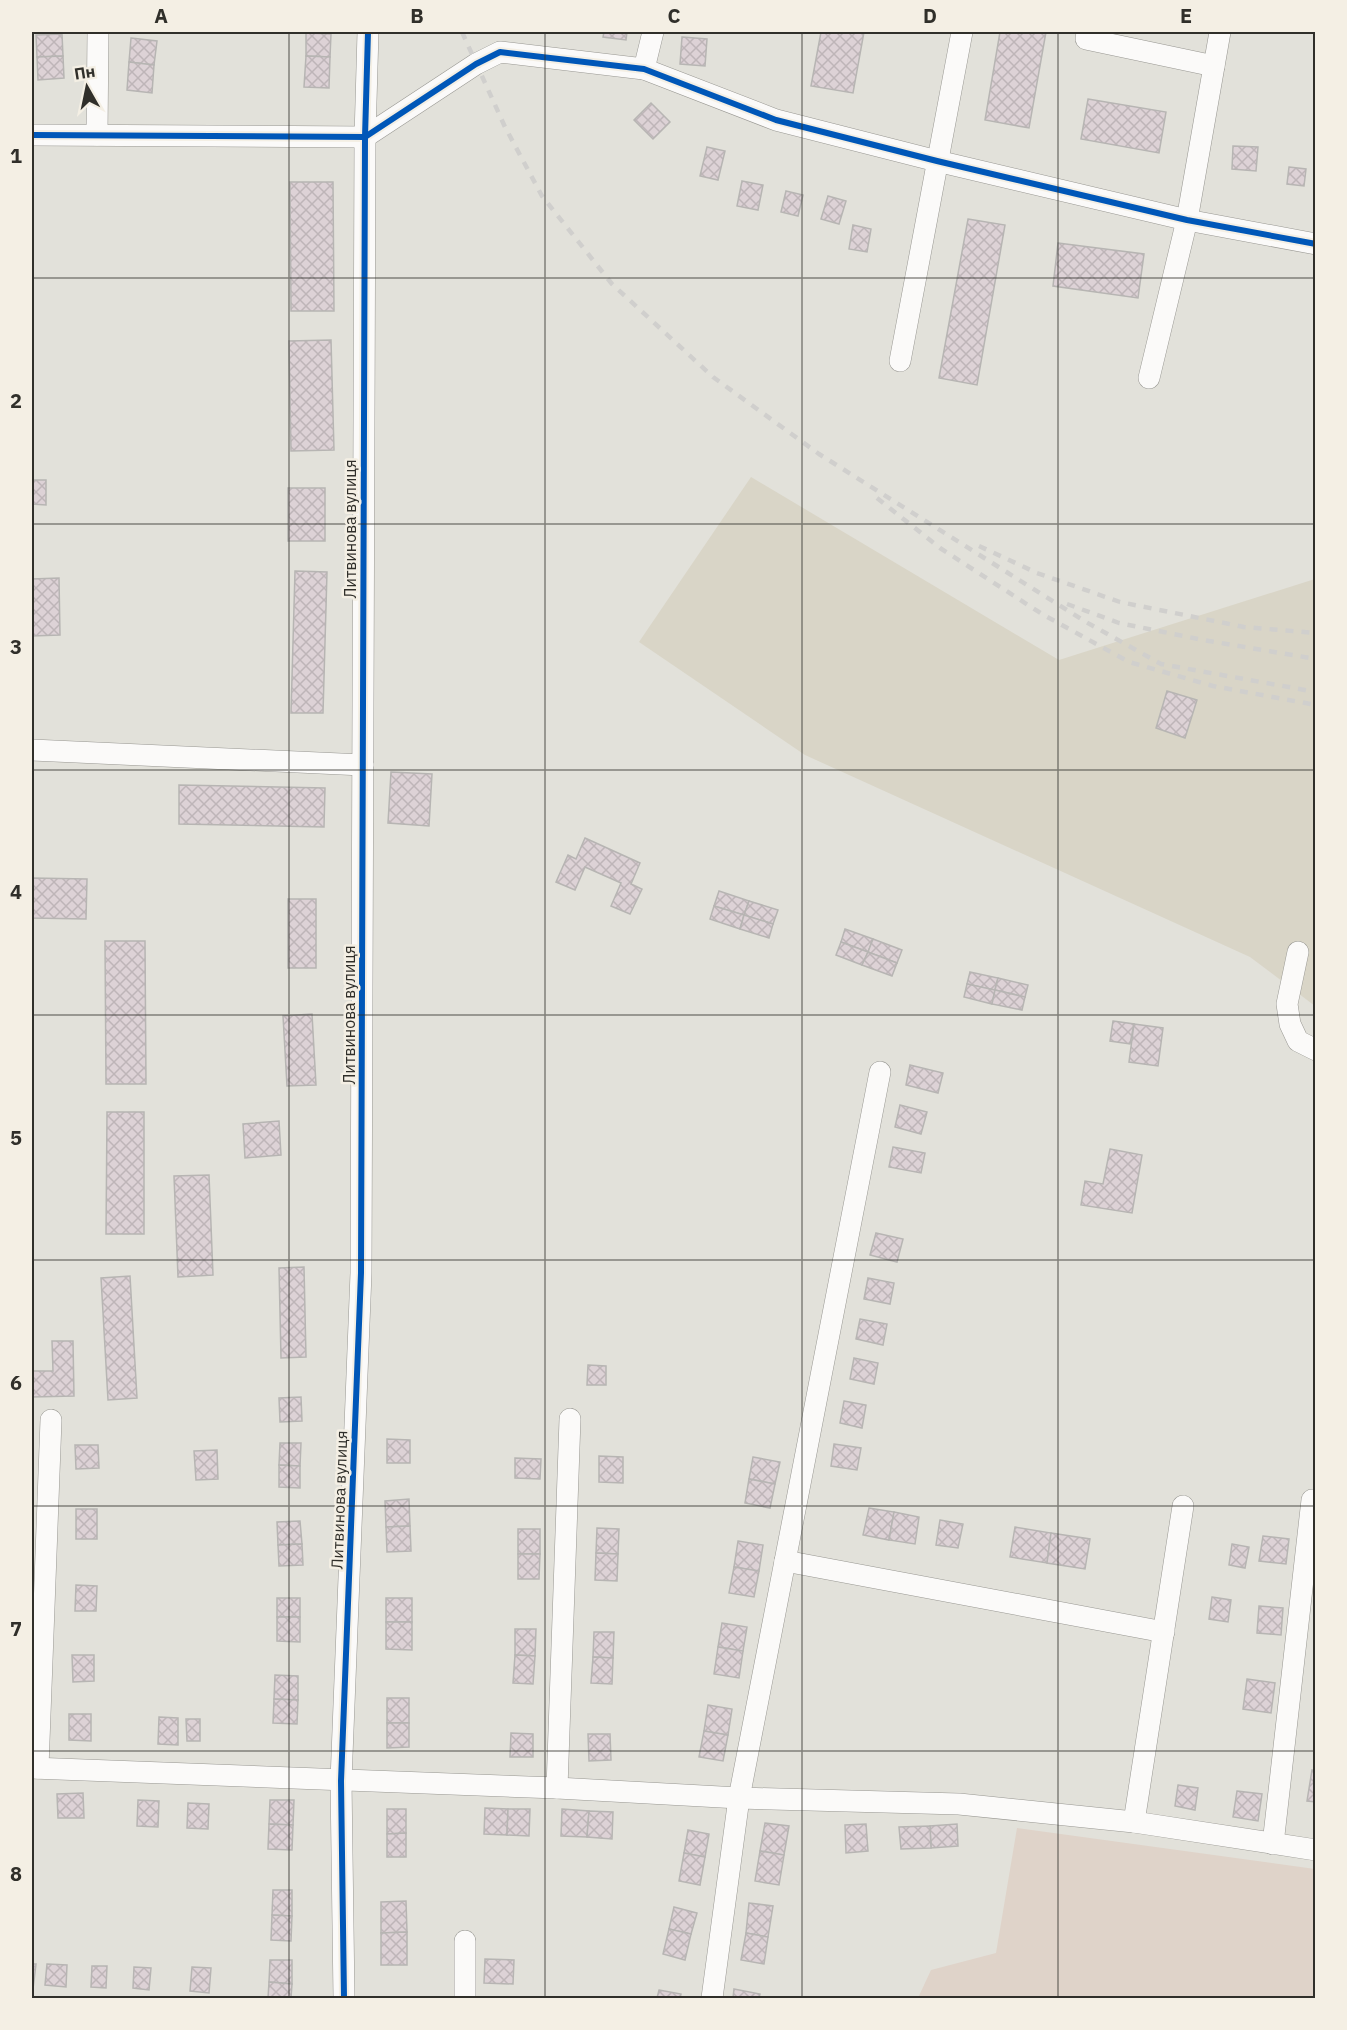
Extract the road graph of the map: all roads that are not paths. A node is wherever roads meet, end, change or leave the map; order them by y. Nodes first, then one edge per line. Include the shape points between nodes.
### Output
1 (98, 32) edge
2 (368, 32) edge
3 (653, 32) edge
4 (962, 32) edge
5 (1087, 32) edge
6 (1220, 32) edge
7 (1214, 66) junction
8 (644, 69) junction
9 (32, 135) edge
10 (97, 135) junction
11 (365, 137) junction
12 (937, 161) junction
13 (1187, 220) junction
14 (1316, 244) edge
15 (900, 361) dead end
16 (1149, 378) dead end
17 (32, 750) edge
18 (363, 765) junction
19 (1298, 952) dead end
20 (1316, 1050) edge
21 (880, 1072) dead end
22 (570, 1419) dead end
23 (51, 1420) dead end
24 (1312, 1500) dead end
25 (1183, 1506) dead end
26 (785, 1561) junction
27 (1164, 1632) junction
28 (35, 1768) edge
29 (341, 1781) junction
30 (557, 1788) junction
31 (739, 1798) junction
32 (1134, 1822) junction
33 (1273, 1844) junction
34 (1316, 1850) edge
35 (465, 1941) dead end
36 (344, 1998) edge
37 (465, 1998) edge
38 (712, 1998) edge

1 - 10 street
2 - 11 street, Литвинова вулиця
3 - 8 street
4 - 12 street
5 - 7 street via 1086,39
6 - 7 street
7 - 13 street
8 - 11 street via 500,52
8 - 12 street via 776,120
9 - 10 street
10 - 11 street
11 - 18 street, Литвинова вулиця
12 - 13 street
12 - 15 street
13 - 14 street
13 - 16 street
17 - 18 street
18 - 29 street, Литвинова вулиця via 361,1273
19 - 20 street via 1287,1004 1290,1024 1298,1041
21 - 26 street
22 - 30 street
23 - 28 street
24 - 33 street
25 - 27 street
26 - 27 street
26 - 31 street
27 - 32 street
28 - 29 street
29 - 30 street
29 - 36 street, Литвинова вулиця
30 - 31 street
31 - 32 street via 958,1804
31 - 38 street
32 - 33 street
33 - 34 street
35 - 37 street

